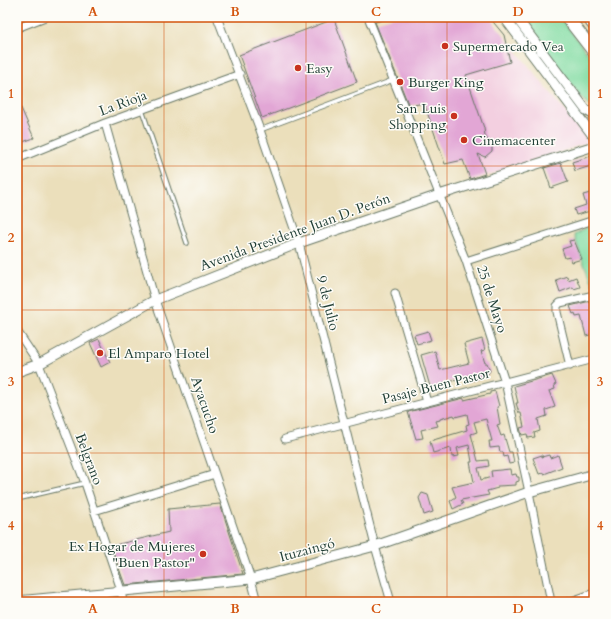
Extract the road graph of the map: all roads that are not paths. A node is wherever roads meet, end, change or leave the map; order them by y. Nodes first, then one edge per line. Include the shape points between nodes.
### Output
1 (45, 17) edge
2 (217, 17) edge
3 (368, 17) edge
4 (504, 17) edge
5 (567, 17) edge
6 (588, 17) edge
7 (519, 19) edge
8 (594, 25) edge
9 (17, 28) edge
10 (594, 52) edge
11 (548, 58) junction
12 (540, 65) junction
13 (240, 74) junction
14 (393, 80) junction
15 (142, 110) junction
16 (594, 115) edge
17 (105, 123) junction
18 (260, 130) junction
19 (594, 137) edge
20 (594, 146) edge
21 (17, 159) edge
22 (439, 195) junction
23 (594, 220) edge
24 (187, 243) dead end
25 (299, 243) junction
26 (466, 261) junction
27 (395, 293) dead end
28 (594, 295) edge
29 (155, 300) junction
30 (17, 332) edge
31 (594, 359) edge
32 (39, 364) junction
33 (570, 366) junction
34 (17, 372) edge
35 (505, 382) junction
36 (427, 402) junction
37 (345, 423) junction
38 (286, 439) dead end
39 (215, 474) junction
40 (594, 474) edge
41 (85, 483) junction
42 (529, 492) junction
43 (17, 499) edge
44 (94, 511) junction
45 (375, 546) junction
46 (251, 579) junction
47 (121, 590) junction
48 (594, 593) edge
49 (17, 600) edge
50 (123, 602) edge
51 (257, 602) edge
52 (391, 602) edge
53 (551, 602) edge
54 (569, 602) edge

1 - 9 street
2 - 13 street, 9 de Julio
3 - 14 street, 25 de Mayo
4 - 12 street
5 - 10 highway
6 - 8 highway
7 - 11 street
11 - 12 street
11 - 16 street via 586,110
12 - 19 street
13 - 15 street, La Rioja
13 - 18 street, 9 de Julio
14 - 18 lane
14 - 22 street, 25 de Mayo
15 - 17 street, La Rioja
15 - 24 lane
17 - 21 street, La Rioja
17 - 29 street, Ayacucho
18 - 25 street, 9 de Julio
20 - 22 street, Avenida Presidente Juan D. Perón
22 - 25 street, Avenida Presidente Juan D. Perón
22 - 26 street, 25 de Mayo
23 - 26 street
25 - 29 street, Avenida Presidente Juan D. Perón
25 - 37 street, 9 de Julio
26 - 35 street, 25 de Mayo
27 - 36 street
28 - 33 street via 560,303 557,306
29 - 32 street, Avenida Presidente Juan D. Perón
29 - 39 street, Ayacucho
30 - 32 street, Belgrano
31 - 33 street, Pasaje Buen Pastor
32 - 34 street, Avenida Presidente Juan D. Perón
32 - 41 street, Belgrano
33 - 35 street, Pasaje Buen Pastor
35 - 36 street, Pasaje Buen Pastor
35 - 42 street, 25 de Mayo
36 - 37 street, Pasaje Buen Pastor
37 - 38 street, Pasaje Buen Pastor
37 - 45 street, 9 de Julio
39 - 44 street
39 - 46 street, Ayacucho
40 - 42 street, Ituzaingó
41 - 43 lane
41 - 44 street, Belgrano
42 - 45 street, Ituzaingó
42 - 53 street, 25 de Mayo
44 - 47 street, Belgrano
45 - 46 street, Ituzaingó
45 - 52 street, 9 de Julio
46 - 47 street, Ituzaingó
46 - 51 street, Ayacucho
47 - 49 street, Ituzaingó
47 - 50 street, Belgrano
48 - 54 street

